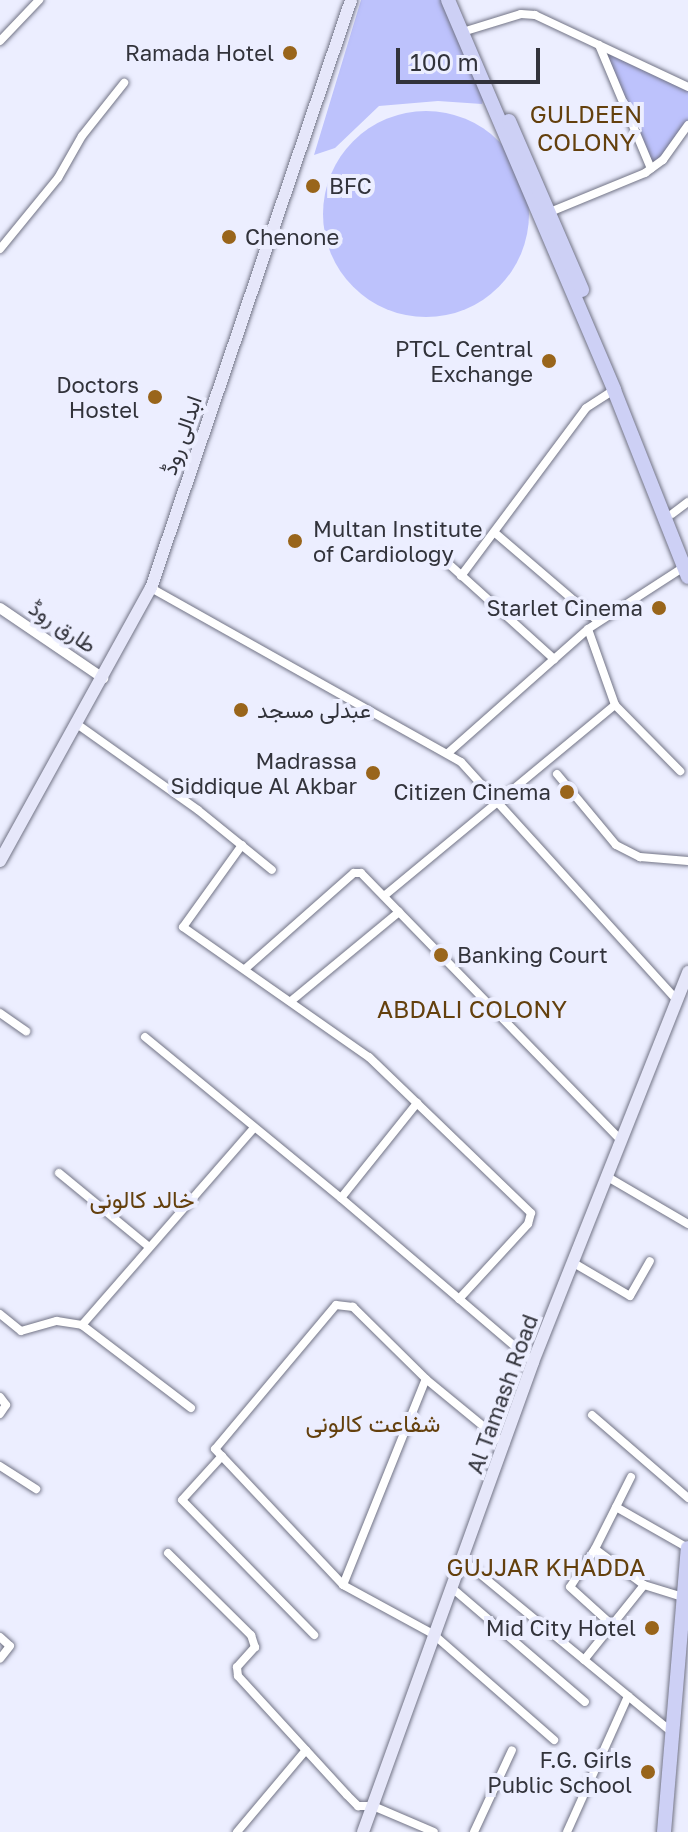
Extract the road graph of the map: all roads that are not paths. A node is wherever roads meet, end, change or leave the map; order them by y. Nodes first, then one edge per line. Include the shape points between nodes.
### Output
1 (39, 0) edge
2 (351, 0) edge
3 (448, 0) edge
4 (456, 0) edge
5 (469, 30) junction
6 (0, 41) edge
7 (599, 45) junction
8 (124, 83) dead end
9 (688, 87) edge
10 (688, 125) edge
11 (524, 167) junction
12 (651, 169) junction
13 (550, 212) junction
14 (0, 249) edge
15 (614, 390) junction
16 (688, 502) edge
17 (672, 514) junction
18 (494, 532) junction
19 (688, 552) edge
20 (440, 556) dead end
21 (686, 572) edge
22 (461, 576) junction
23 (151, 588) junction
24 (0, 608) edge
25 (598, 621) junction
26 (588, 629) junction
27 (554, 659) junction
28 (103, 678) junction
29 (615, 705) junction
30 (77, 724) junction
31 (448, 753) junction
32 (680, 771) dead end
33 (557, 774) dead end
34 (497, 802) junction
35 (242, 845) junction
36 (0, 861) edge
37 (688, 861) edge
38 (272, 870) dead end
39 (384, 896) junction
40 (399, 912) junction
41 (245, 969) junction
42 (688, 972) edge
43 (677, 1000) junction
44 (291, 1001) junction
45 (0, 1013) edge
46 (26, 1031) dead end
47 (145, 1037) dead end
48 (417, 1103) junction
49 (254, 1128) junction
50 (621, 1140) junction
51 (59, 1173) dead end
52 (606, 1176) junction
53 (341, 1198) junction
54 (688, 1224) edge
55 (148, 1246) junction
56 (650, 1261) dead end
57 (572, 1262) junction
58 (459, 1299) junction
59 (0, 1314) edge
60 (82, 1325) junction
61 (533, 1362) junction
62 (426, 1379) junction
63 (0, 1397) edge
64 (191, 1408) dead end
65 (0, 1414) edge
66 (592, 1415) dead end
67 (506, 1444) junction
68 (222, 1456) junction
69 (0, 1466) edge
70 (631, 1477) dead end
71 (36, 1489) dead end
72 (688, 1498) edge
73 (616, 1507) junction
74 (688, 1548) edge
75 (595, 1549) junction
76 (168, 1553) dead end
77 (463, 1560) junction
78 (343, 1585) junction
79 (644, 1585) junction
80 (452, 1588) junction
81 (683, 1597) junction
82 (612, 1625) junction
83 (684, 1633) edge
84 (433, 1634) junction
85 (314, 1635) dead end
86 (0, 1637) edge
87 (0, 1659) edge
88 (584, 1660) junction
89 (628, 1696) junction
90 (585, 1702) dead end
91 (673, 1733) junction
92 (554, 1740) dead end
93 (306, 1750) junction
94 (512, 1750) dead end
95 (373, 1806) junction
96 (237, 1832) edge
97 (363, 1832) edge
98 (434, 1832) edge
99 (474, 1832) edge
100 (567, 1832) edge
101 (664, 1832) edge

1 - 6 street
2 - 23 main road, ابدالی روڈ
3 - 11 main road
4 - 5 main road
5 - 7 street via 528,14
5 - 11 main road
7 - 9 street
7 - 12 street
8 - 14 street
10 - 12 street
11 - 13 main road
11 - 15 main road
12 - 13 street
13 - 17 main road
15 - 18 street via 586,408
15 - 21 main road
16 - 17 street
17 - 19 main road
18 - 22 street
18 - 25 street
20 - 22 street
21 - 25 street
22 - 27 street
23 - 28 main road, ابدالی روڈ
23 - 31 street
24 - 28 street, طارق روڈ
25 - 26 street
26 - 27 street
26 - 29 street
27 - 31 street
28 - 30 main road, ابدالی روڈ
29 - 32 street
29 - 34 street
30 - 35 street
30 - 36 main road, ابدالی روڈ
31 - 34 street
33 - 37 street via 623,850 640,857
34 - 39 street
34 - 43 street
35 - 38 street
35 - 41 street via 183,927
39 - 40 street
39 - 41 street via 361,873 354,873
40 - 44 street
40 - 50 street
41 - 44 street
42 - 43 main road, Al Tamash Road
43 - 50 main road, Al Tamash Road
44 - 48 street via 369,1057
45 - 46 street
47 - 49 street
48 - 53 street
48 - 58 street via 531,1213 528,1224
49 - 53 street
49 - 55 street
50 - 52 main road, Al Tamash Road
51 - 55 street
52 - 54 street
52 - 57 main road, Al Tamash Road
53 - 58 street
55 - 60 street
56 - 57 street via 630,1296
57 - 61 main road, Al Tamash Road
58 - 61 street
59 - 60 street via 21,1331 57,1321
60 - 64 street
61 - 67 main road, Al Tamash Road
62 - 67 street
62 - 68 street via 353,1307 336,1305 215,1449
62 - 78 street
63 - 65 street via 6,1405
66 - 72 street
67 - 77 main road, Al Tamash Road
68 - 78 street
68 - 85 street via 182,1500
69 - 71 street
70 - 73 street
73 - 74 street
73 - 75 street
74 - 81 main road
75 - 79 street
75 - 82 street via 570,1587
76 - 93 street via 251,1635 255,1647 237,1667 238,1676
77 - 80 main road, Al Tamash Road
77 - 88 street
78 - 84 street
79 - 81 street
79 - 82 street
80 - 84 main road, Al Tamash Road
80 - 90 street
81 - 83 main road
82 - 88 street
83 - 91 main road
84 - 92 street
84 - 95 main road, Al Tamash Road
86 - 87 street via 10,1646
88 - 89 street
89 - 91 street
89 - 100 street
91 - 101 main road
93 - 95 street via 358,1806
93 - 96 street
94 - 99 street
95 - 97 main road, Al Tamash Road
95 - 98 street

